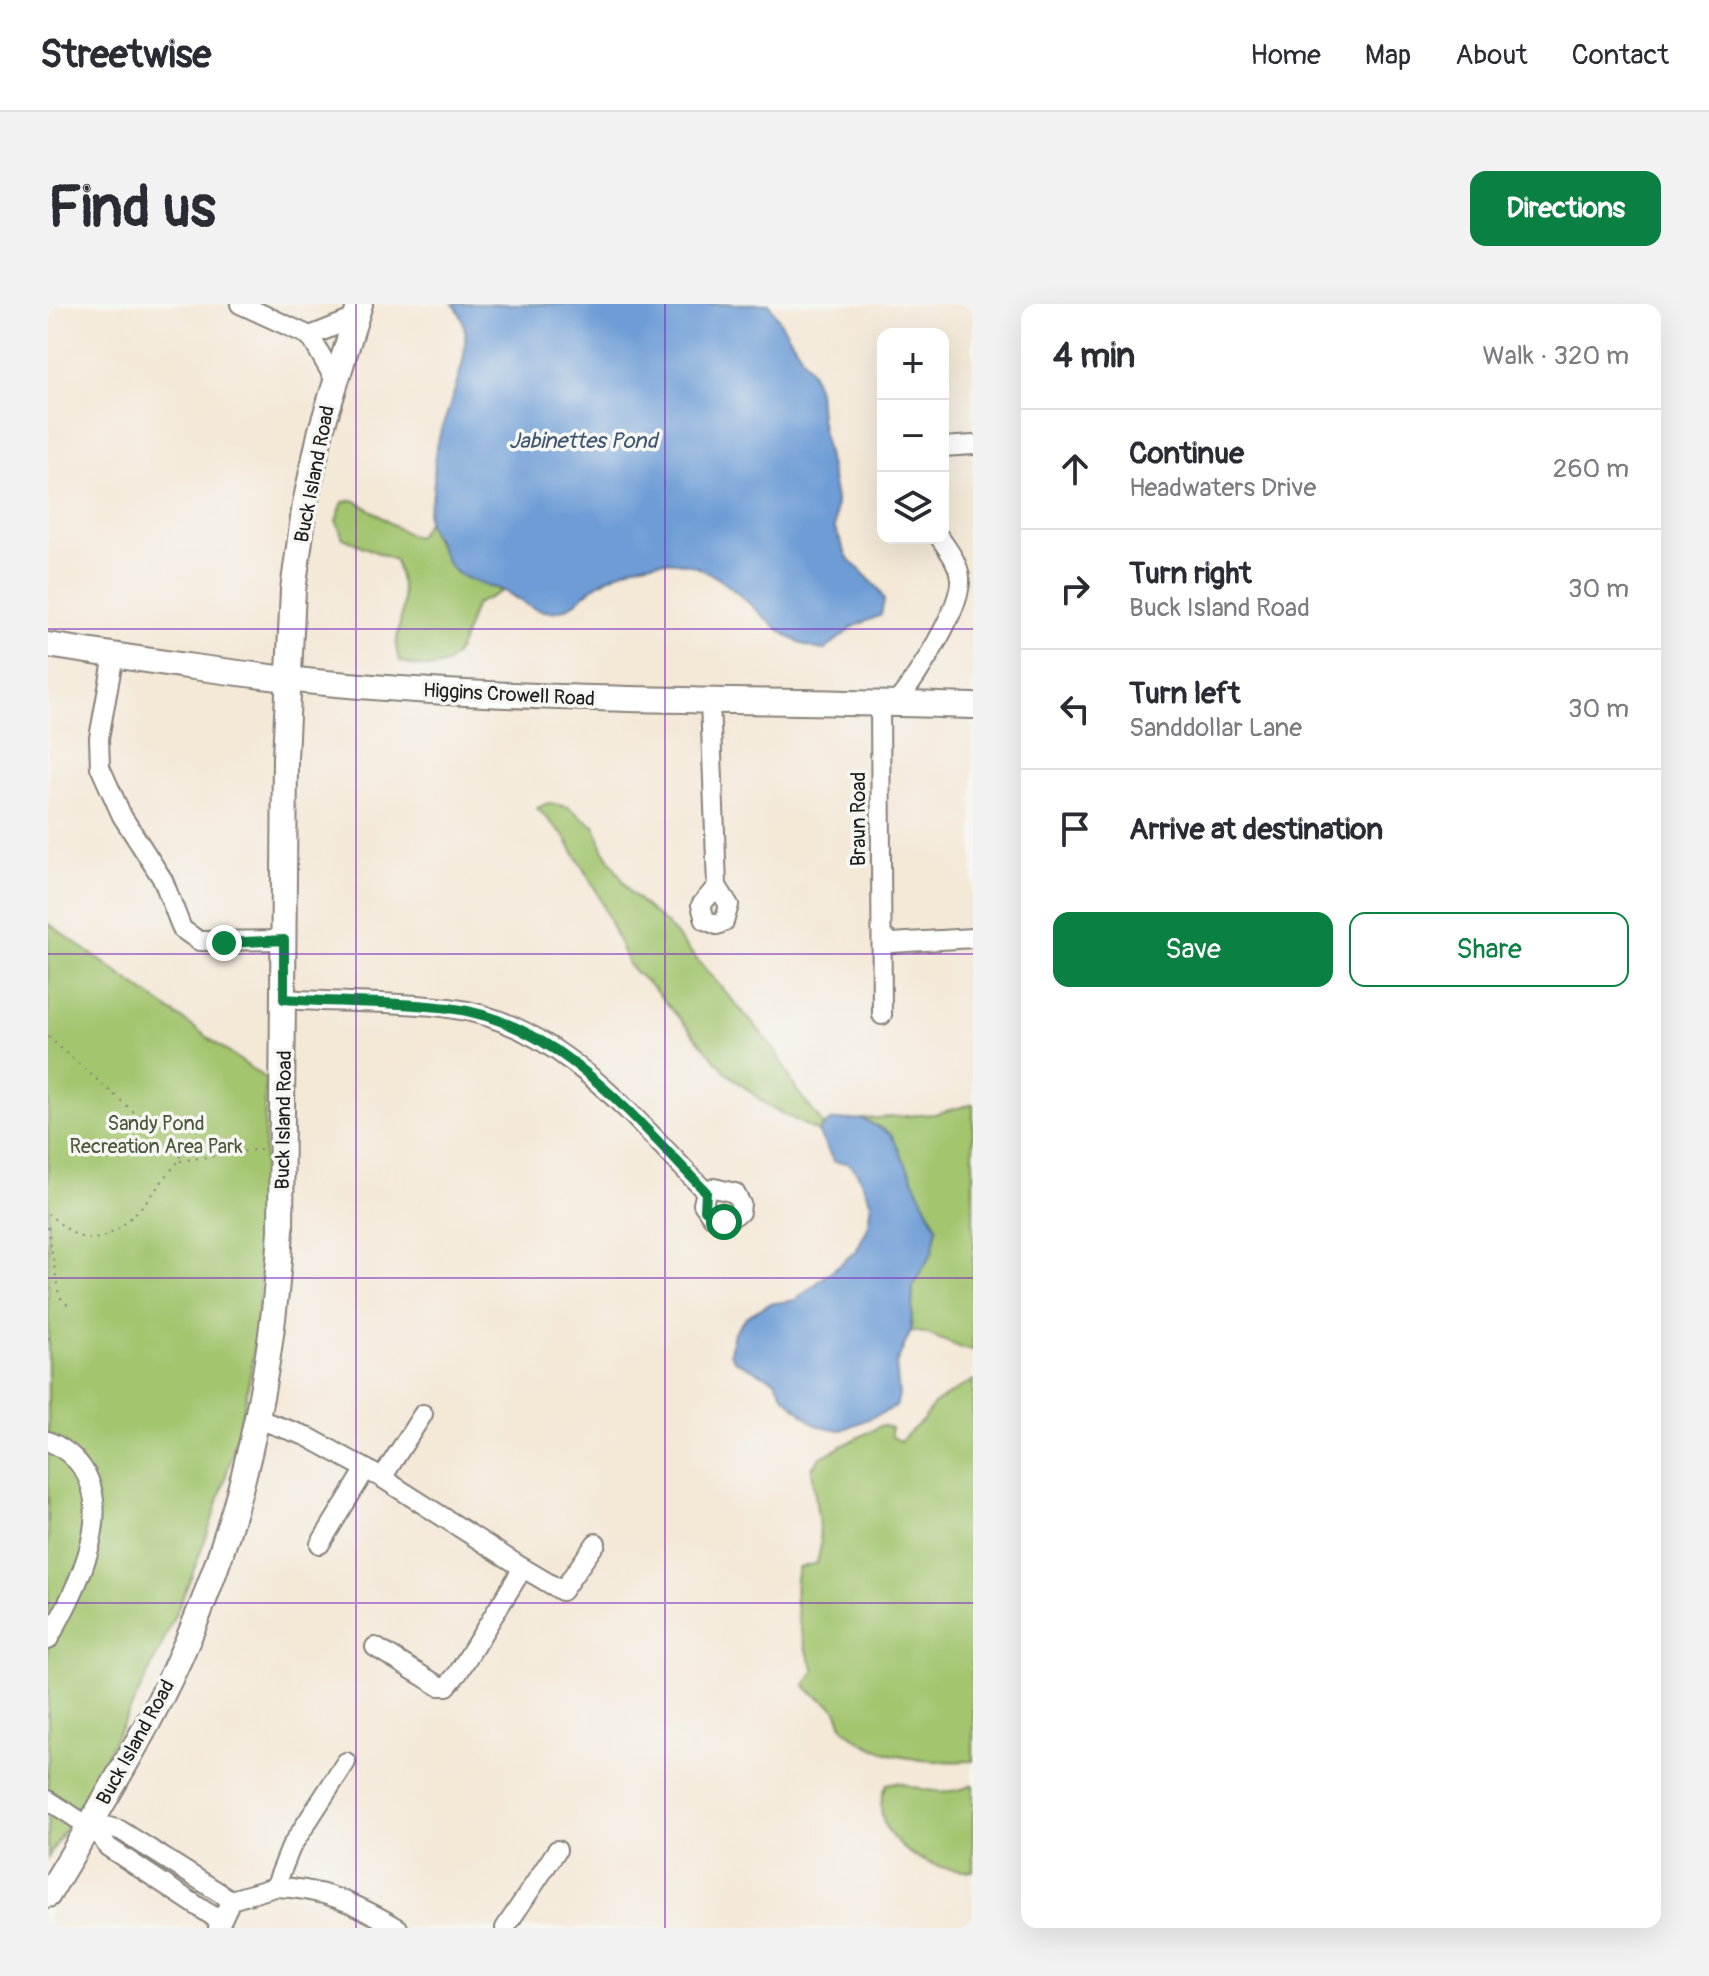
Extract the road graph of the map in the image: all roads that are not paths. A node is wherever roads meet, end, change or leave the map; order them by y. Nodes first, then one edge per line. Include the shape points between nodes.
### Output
1 (240, 304) edge
2 (358, 311) edge
3 (310, 336) junction
4 (334, 378) junction
5 (973, 445) edge
6 (949, 447) edge
7 (944, 544) edge
8 (966, 590) edge
9 (48, 645) edge
10 (114, 655) junction
11 (286, 678) junction
12 (710, 701) junction
13 (888, 703) junction
14 (973, 706) edge
15 (717, 886) dead end
16 (882, 936) junction
17 (973, 938) edge
18 (284, 940) junction
19 (284, 999) junction
20 (882, 1015) dead end
21 (706, 1192) dead end
22 (423, 1414) dead end
23 (260, 1420) junction
24 (48, 1441) edge
25 (374, 1473) junction
26 (596, 1543) dead end
27 (320, 1544) dead end
28 (523, 1568) junction
29 (48, 1640) edge
30 (375, 1647) dead end
31 (346, 1762) dead end
32 (48, 1800) edge
33 (90, 1824) junction
34 (557, 1850) dead end
35 (275, 1887) junction
36 (48, 1895) edge
37 (231, 1900) junction
38 (219, 1924) edge
39 (398, 1928) edge
40 (505, 1928) edge

1 - 3 street
2 - 3 street
2 - 4 main road, Buck Island Road
3 - 4 street
4 - 11 main road, Buck Island Road via 305,504
5 - 6 street
7 - 8 street
8 - 13 street
9 - 10 main road, Higgins Crowell Road
10 - 11 main road, Higgins Crowell Road
10 - 18 street via 99,738 100,767 122,816 163,880 182,929 199,941
11 - 12 main road, Higgins Crowell Road via 445,691
11 - 18 main road, Buck Island Road
12 - 13 main road, Higgins Crowell Road
12 - 15 street
13 - 14 main road, Higgins Crowell Road
13 - 16 street, Braun Road
16 - 17 street via 892,943
16 - 20 street, Braun Road
18 - 19 main road, Buck Island Road
19 - 21 street via 449,1008 517,1029 584,1071
19 - 23 main road, Buck Island Road via 278,1289
22 - 25 street
23 - 25 street via 317,1441
23 - 33 main road, Buck Island Road via 234,1518 190,1635
24 - 29 street via 86,1472 95,1521 82,1575
25 - 27 street
25 - 28 street
26 - 28 street via 562,1591
28 - 30 street via 447,1686
31 - 35 street via 291,1847
32 - 33 street
33 - 36 main road, Buck Island Road
33 - 37 street via 120,1830
33 - 38 street via 108,1847
34 - 40 street
35 - 37 street
35 - 39 street via 335,1895
37 - 38 street

